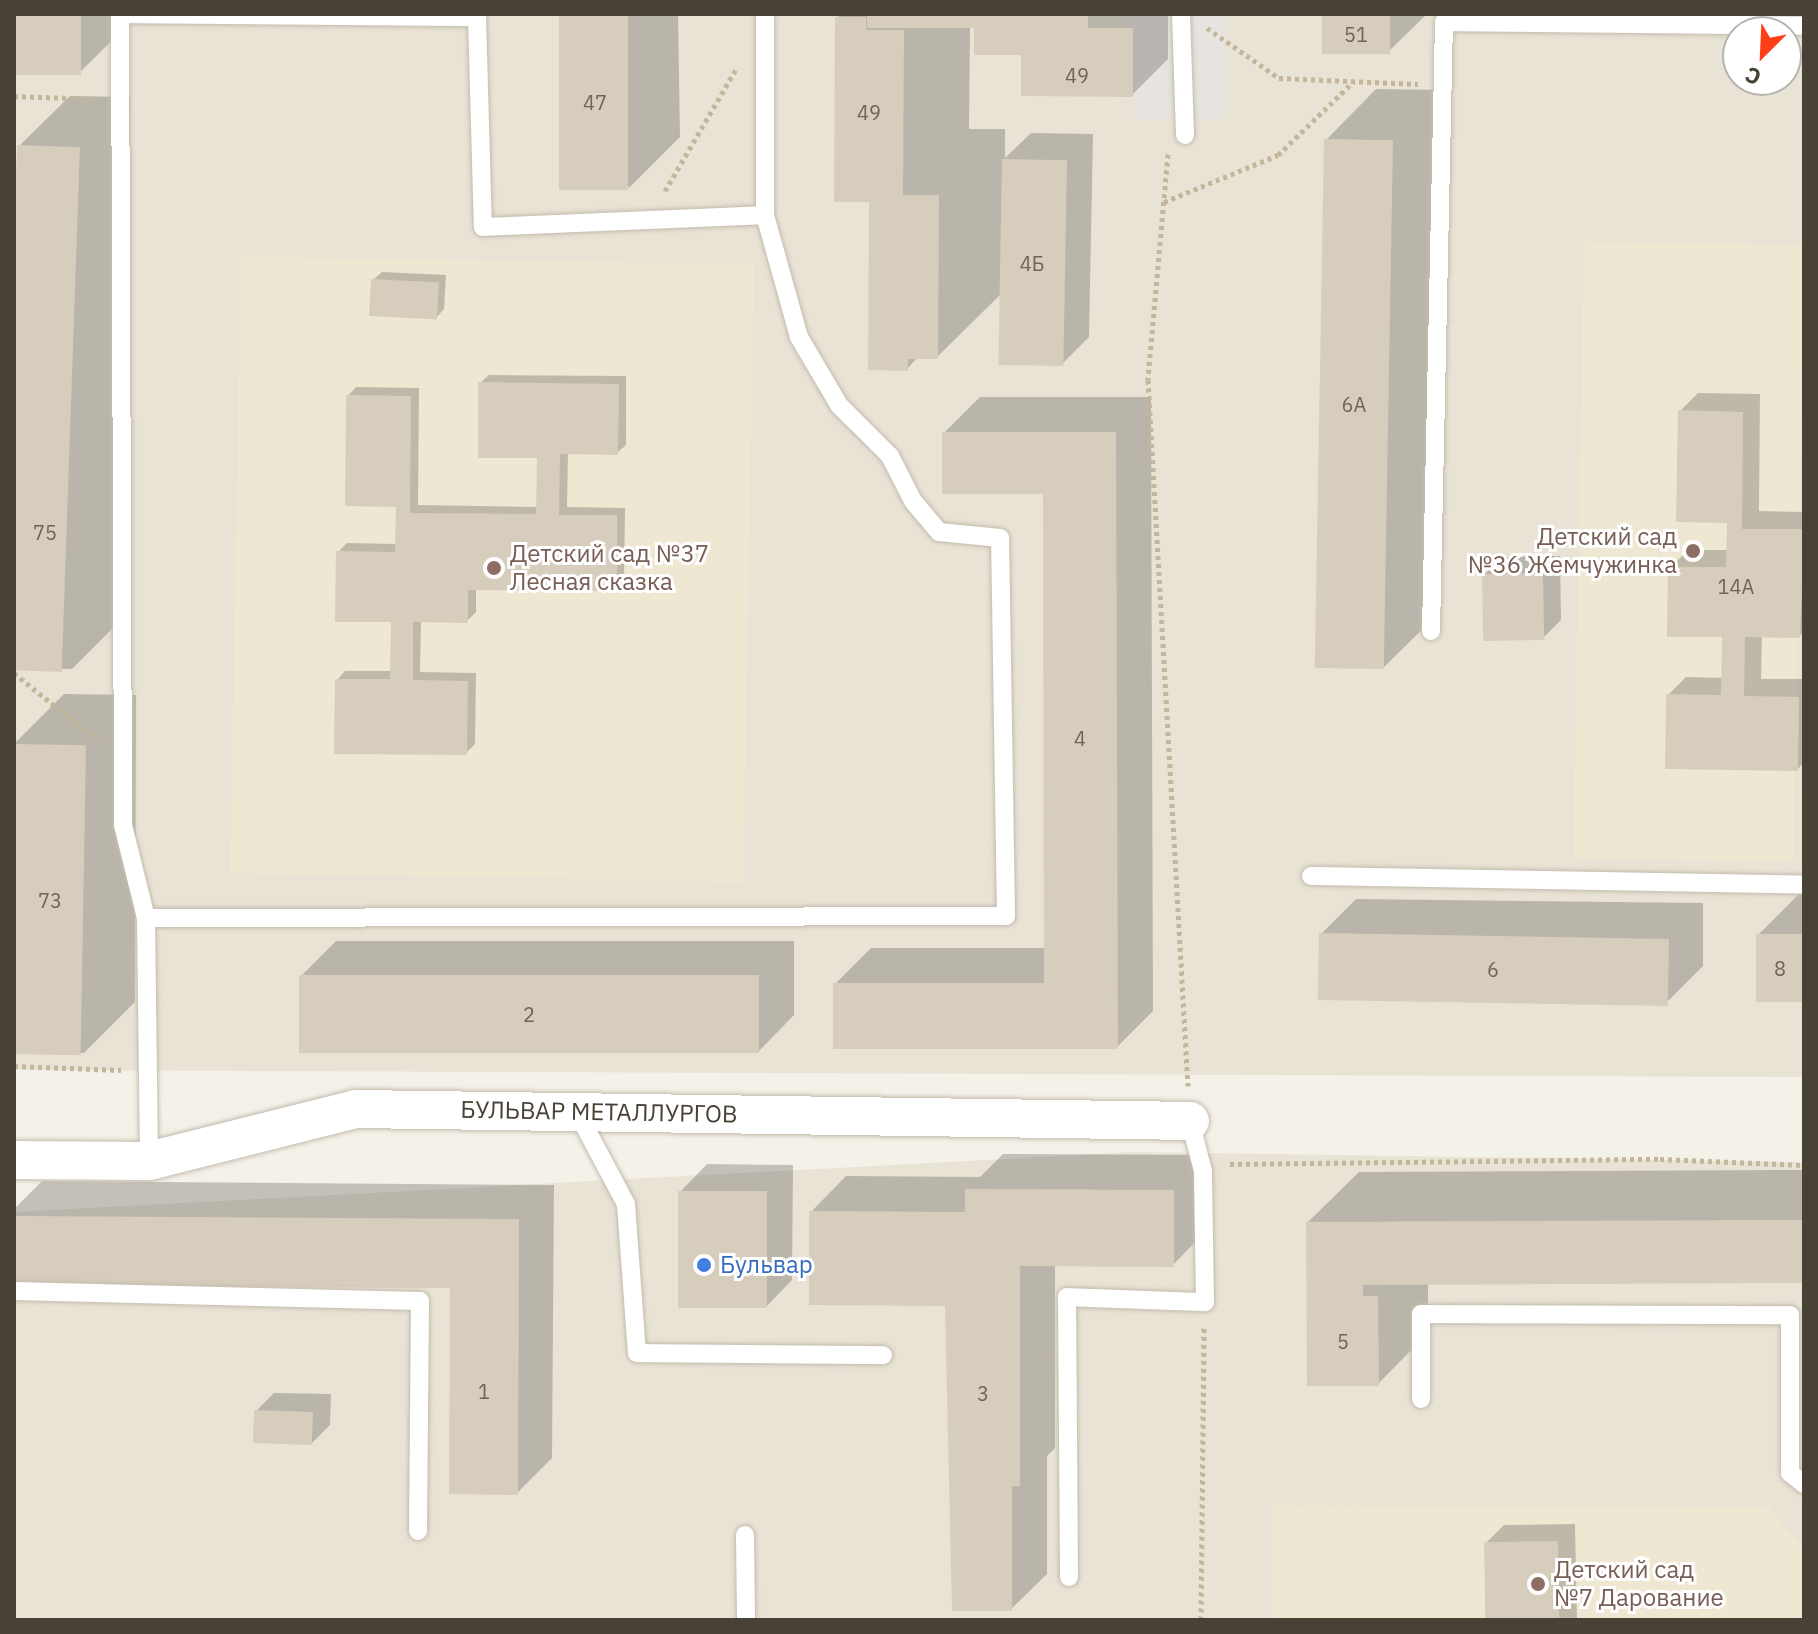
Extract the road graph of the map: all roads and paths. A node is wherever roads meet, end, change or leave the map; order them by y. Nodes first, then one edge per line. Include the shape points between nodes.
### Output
1 (765, 17) edge
2 (1190, 18) edge
3 (1804, 26) edge
4 (1354, 81) junction
5 (1443, 85) junction
6 (14, 96) edge
7 (120, 100) junction
8 (1177, 137) joint
9 (1164, 202) junction
10 (765, 215) junction
11 (648, 220) junction
12 (1431, 631) dead end
13 (14, 673) edge
14 (123, 761) junction
15 (1311, 876) dead end
16 (1804, 885) edge
17 (146, 918) junction
18 (14, 1066) edge
19 (148, 1070) junction
20 (577, 1112) junction
21 (1190, 1121) junction
22 (14, 1160) edge
23 (149, 1161) junction
24 (1804, 1165) edge
25 (14, 1291) edge
26 (1205, 1302) junction
27 (883, 1355) dead end
28 (1421, 1399) dead end
29 (1804, 1484) edge
30 (418, 1531) dead end
31 (745, 1535) dead end
32 (1069, 1577) dead end
33 (746, 1620) edge
34 (1201, 1620) edge

1 - 10 lane
1 - 11 path
2 - 4 path via 1279,78
2 - 8 lane
3 - 5 lane via 1444,22
4 - 5 path
4 - 9 path via 1278,155
5 - 12 lane
6 - 7 path
7 - 11 lane via 120,14 477,17 483,227
7 - 14 lane
8 - 9 path
9 - 21 path via 1148,380
10 - 11 lane
10 - 17 lane via 799,337 839,405 890,456 913,501 939,532 1000,538 1006,916
13 - 14 path
14 - 17 lane via 123,825
15 - 16 lane
17 - 19 lane
18 - 19 path
19 - 23 lane
20 - 21 street, БУЛЬВАР МЕТАЛЛУРГОВ
20 - 23 street, БУЛЬВАР МЕТАЛЛУРГОВ via 356,1109
20 - 27 lane via 626,1204 637,1353
21 - 24 path via 1232,1166 1660,1159
21 - 26 lane via 1203,1171
22 - 23 street, БУЛЬВАР МЕТАЛЛУРГОВ
25 - 30 lane via 420,1301
26 - 32 lane via 1067,1297
26 - 34 path
28 - 29 lane via 1421,1314 1790,1315 1790,1473
31 - 33 lane

